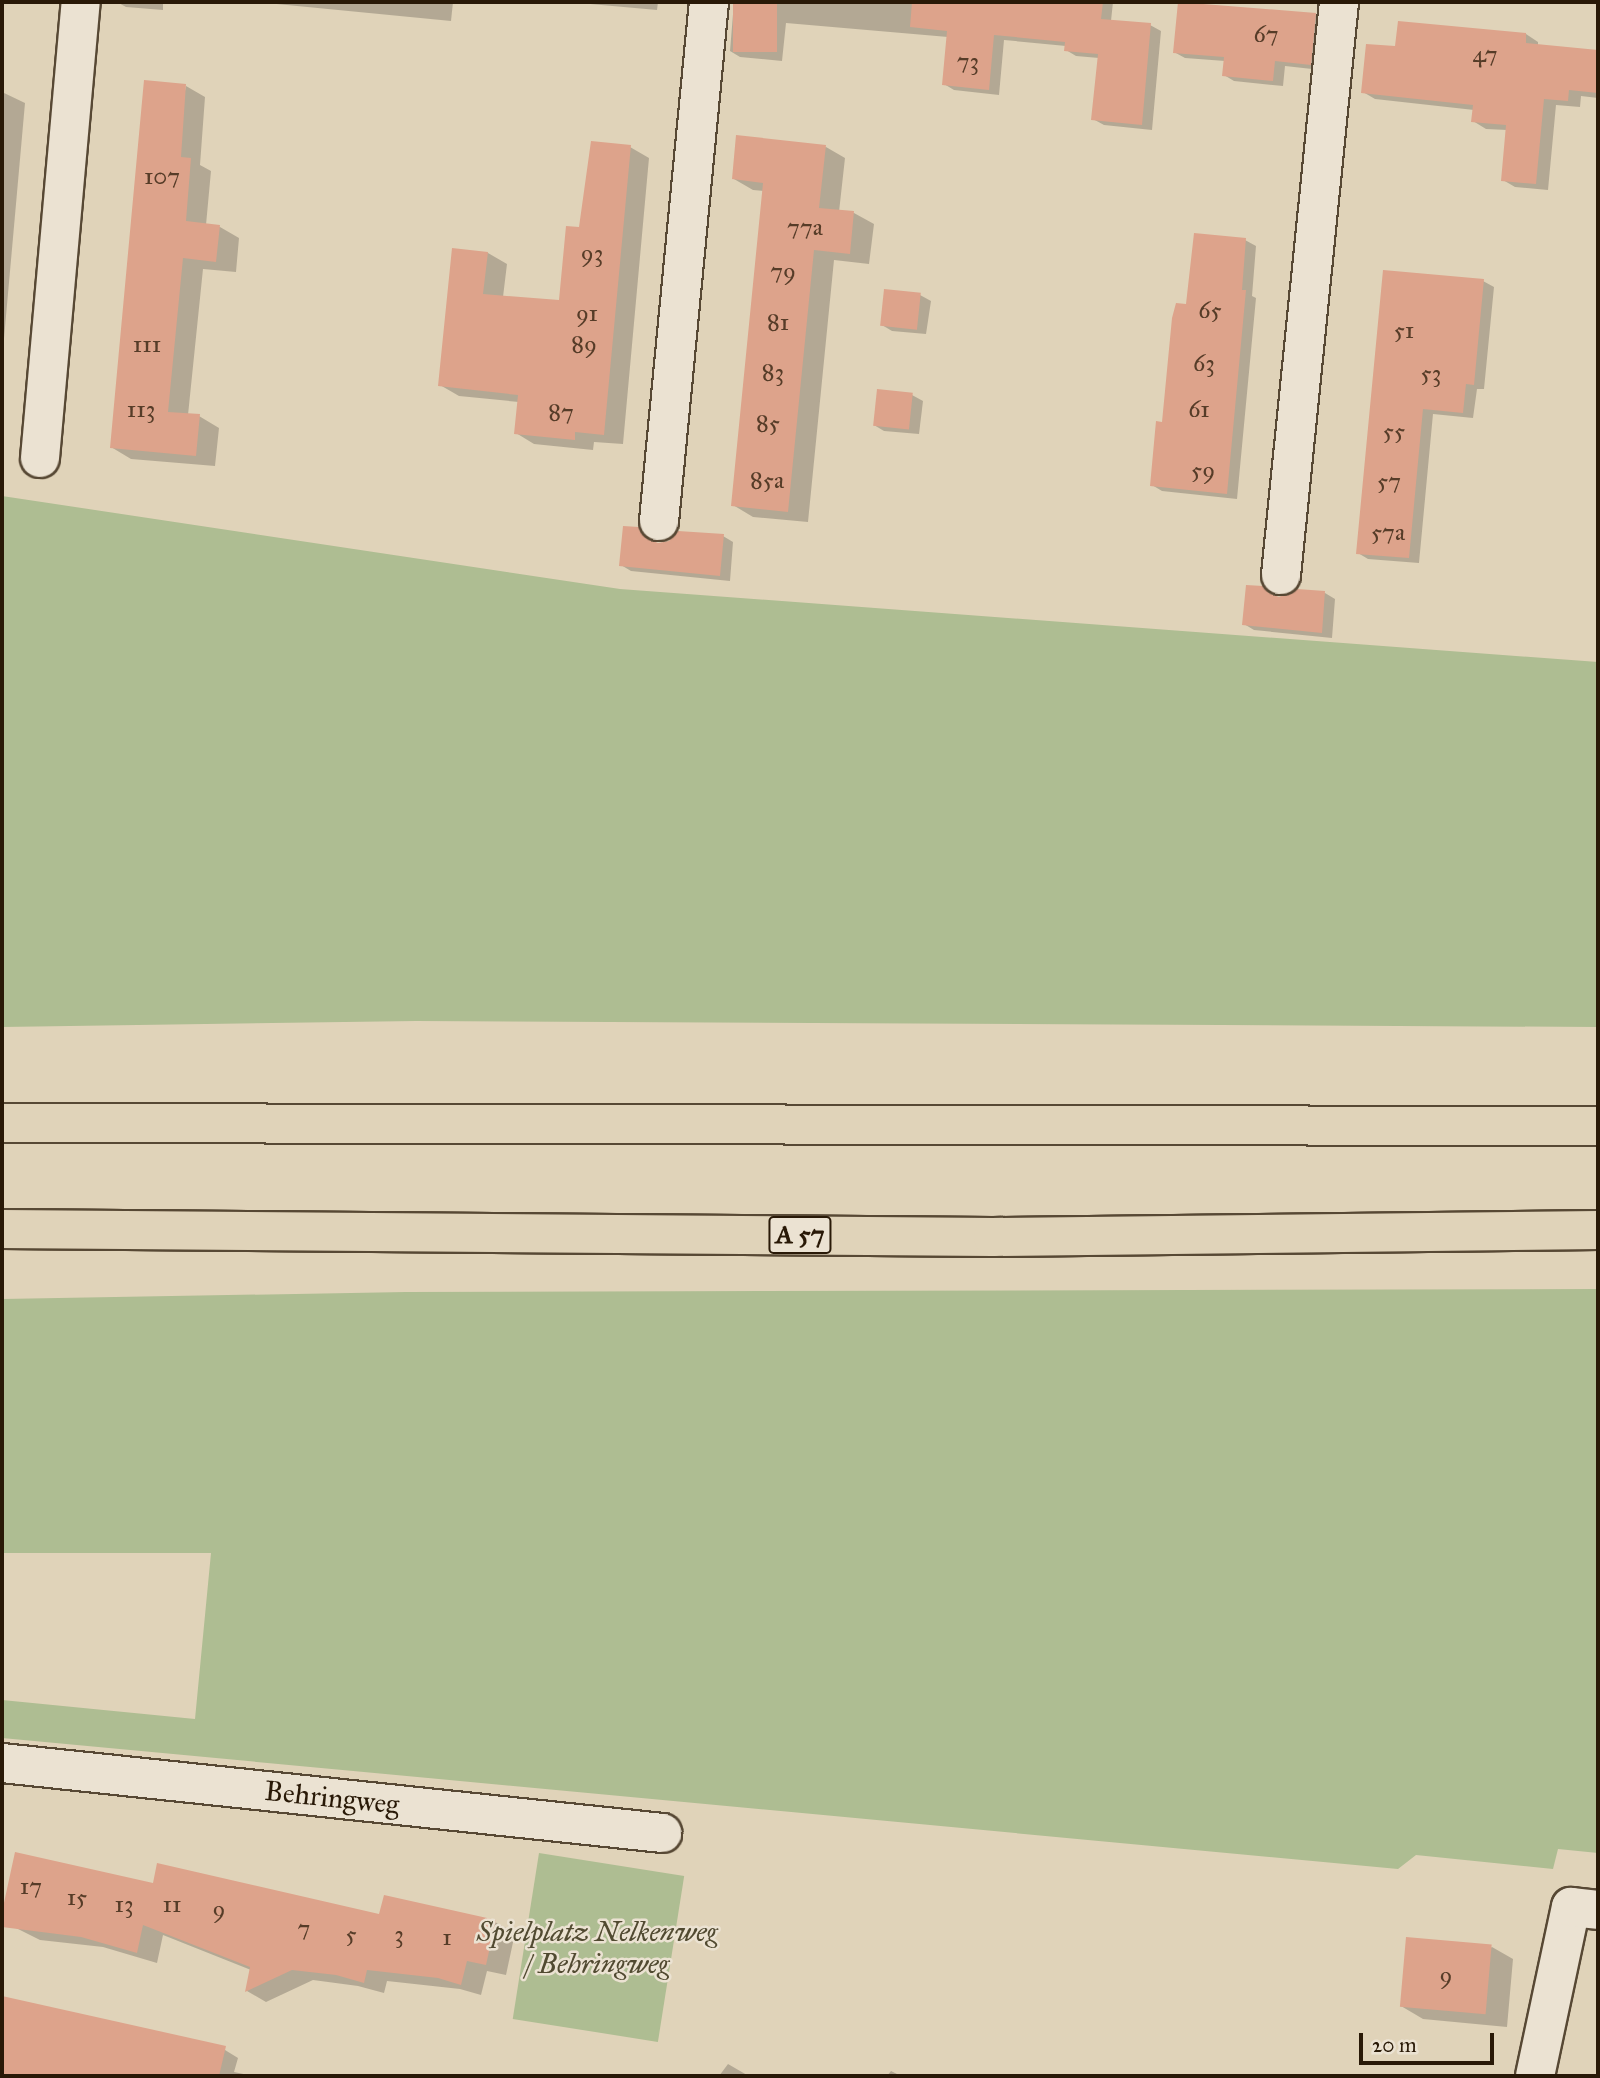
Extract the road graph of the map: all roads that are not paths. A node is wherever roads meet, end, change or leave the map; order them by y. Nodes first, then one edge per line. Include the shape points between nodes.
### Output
1 (80, 2) edge
2 (709, 2) edge
3 (1339, 2) edge
4 (40, 458) dead end
5 (659, 521) dead end
6 (1281, 575) dead end
7 (2, 1123) edge
8 (1598, 1126) edge
9 (2, 1229) edge
10 (1598, 1230) edge
11 (2, 1763) edge
12 (662, 1833) dead end
13 (1585, 1908) edge
14 (1535, 2076) edge

1 - 4 street
2 - 5 street
3 - 6 street
7 - 8 highway
9 - 10 highway, A 57 via 993,1237
11 - 12 street, Behringweg
13 - 14 street

